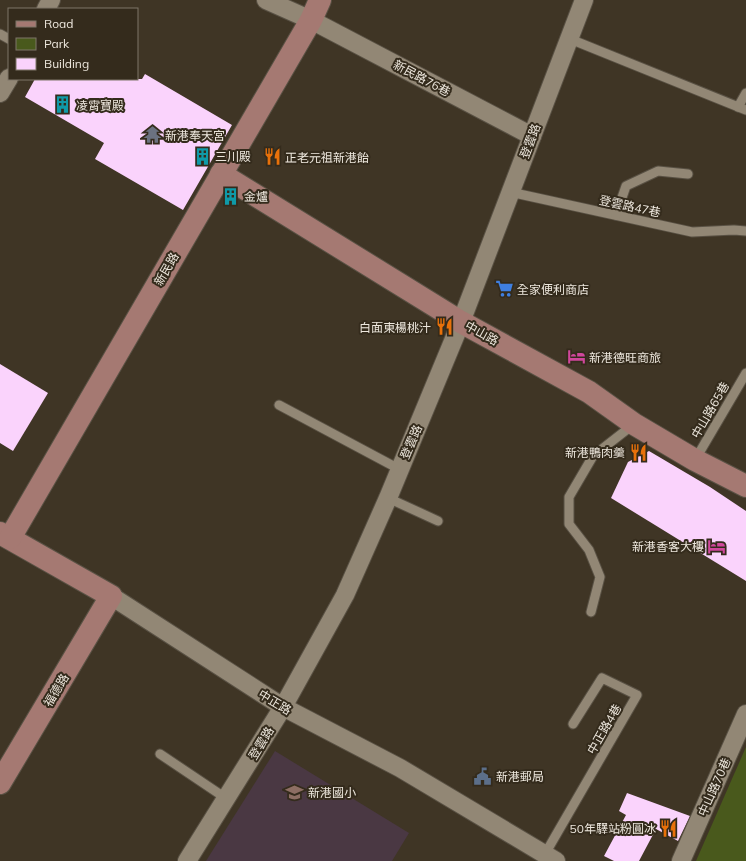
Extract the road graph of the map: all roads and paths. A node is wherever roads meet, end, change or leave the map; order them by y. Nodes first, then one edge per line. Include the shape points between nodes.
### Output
1 (266, 0) edge
2 (320, 0) edge
3 (584, 0) edge
4 (311, 20) junction
5 (570, 39) junction
6 (8, 80) edge
7 (0, 93) edge
8 (746, 93) edge
9 (742, 109) edge
10 (532, 136) junction
11 (221, 174) junction
12 (688, 174) dead end
13 (510, 192) junction
14 (616, 215) junction
15 (746, 231) edge
16 (461, 322) junction
17 (746, 373) edge
18 (279, 405) dead end
19 (634, 424) junction
20 (695, 460) junction
21 (399, 469) junction
22 (746, 486) edge
23 (388, 498) junction
24 (438, 521) dead end
25 (5, 536) edge
26 (111, 596) junction
27 (590, 612) dead end
28 (283, 707) junction
29 (746, 714) edge
30 (572, 724) dead end
31 (160, 754) dead end
32 (0, 783) edge
33 (227, 799) junction
34 (551, 858) edge
35 (187, 861) edge
36 (681, 861) edge

1 - 4 street, 新民路76巷
2 - 4 main road, 新民路
3 - 5 street, 登雲路
4 - 10 street, 新民路76巷
4 - 11 main road, 新民路
5 - 9 lane
5 - 10 street, 登雲路
6 - 7 street
8 - 9 lane
10 - 13 street, 登雲路
11 - 16 main road, 中山路
11 - 25 main road, 新民路
12 - 14 lane via 658,171 626,186
13 - 14 lane, 登雲路47巷
13 - 16 street, 登雲路
14 - 15 lane, 登雲路47巷 via 692,232
16 - 19 main road, 中山路 via 589,392
16 - 21 street, 登雲路
17 - 20 lane, 中山路65巷
18 - 21 lane
19 - 20 main road, 中山路
19 - 27 lane via 593,456 569,497 569,524 589,550 600,577
20 - 22 main road, 中山路
21 - 23 street, 登雲路
23 - 24 lane
23 - 28 street, 登雲路 via 345,595
25 - 26 main road, 中正路
26 - 28 street, 中正路
26 - 32 main road, 福德路
28 - 33 street, 登雲路
28 - 34 street, 中正路 via 400,768
29 - 36 street, 中山路70巷
30 - 34 lane, 中正路4巷 via 602,678 636,695
31 - 33 lane
33 - 35 street, 登雲路

